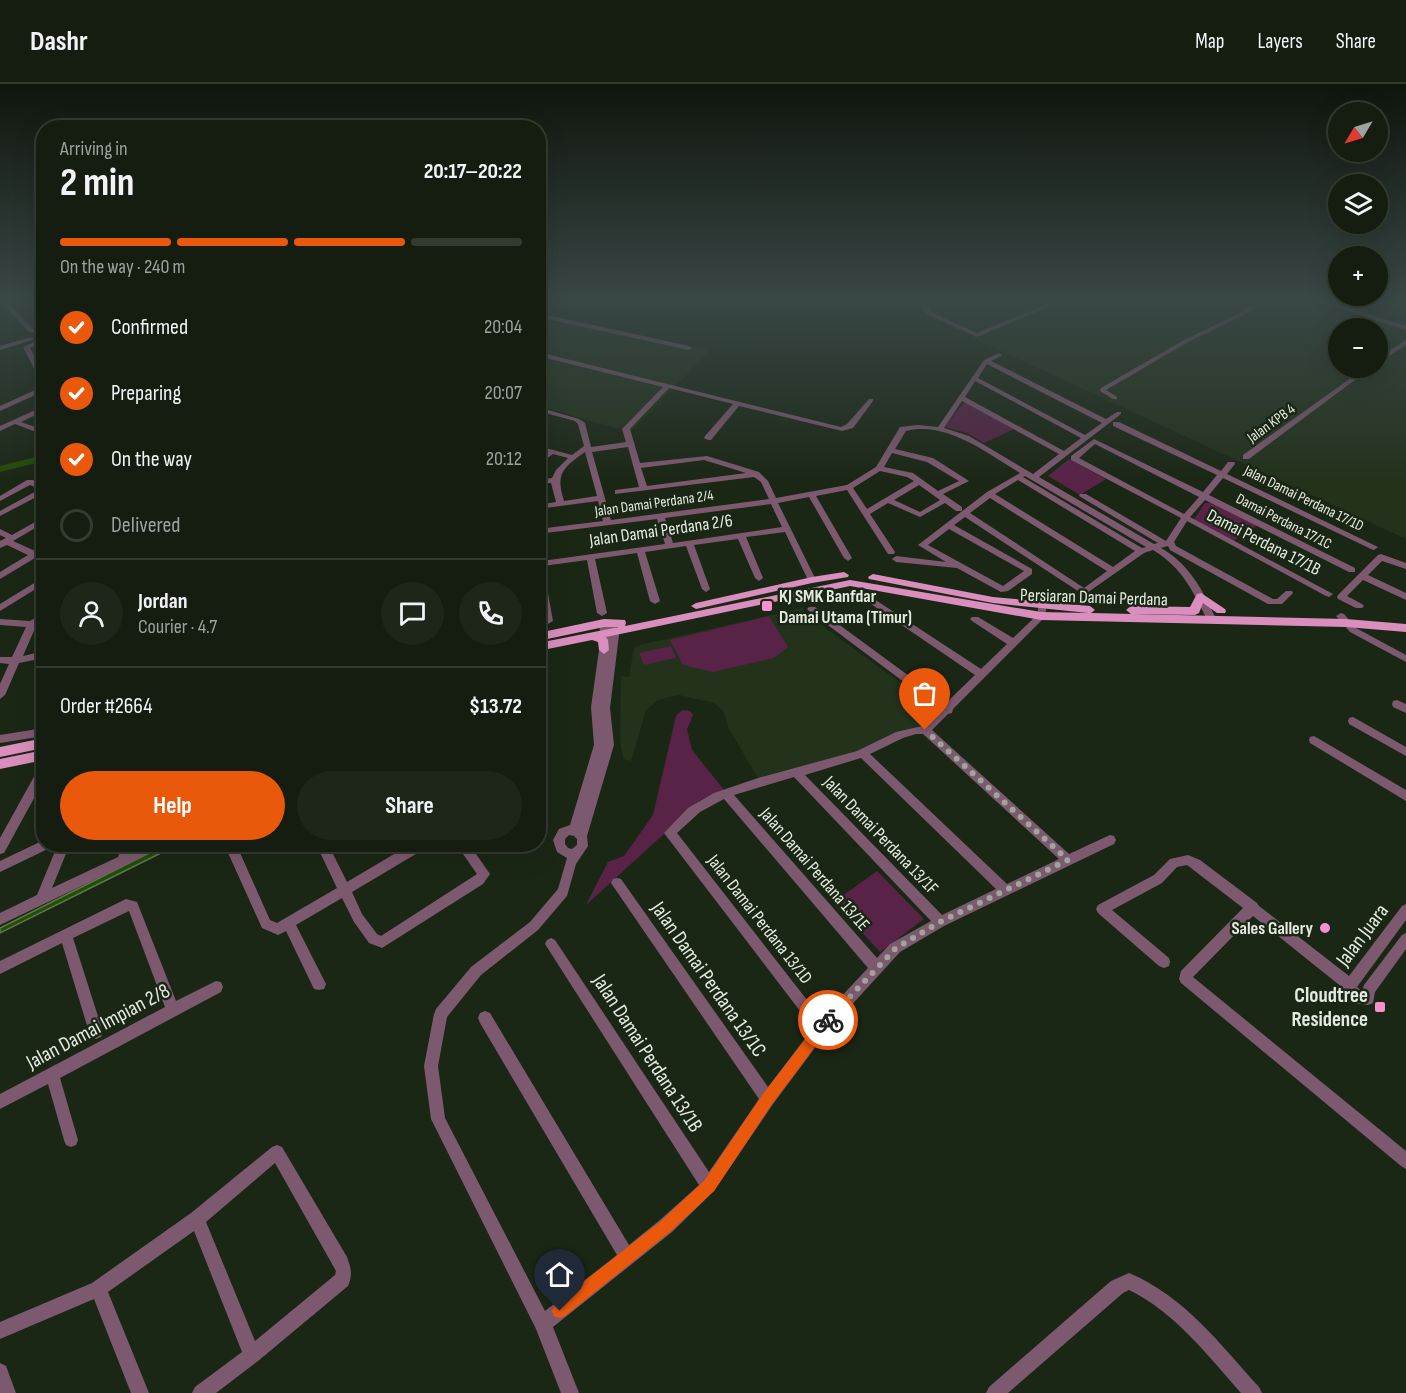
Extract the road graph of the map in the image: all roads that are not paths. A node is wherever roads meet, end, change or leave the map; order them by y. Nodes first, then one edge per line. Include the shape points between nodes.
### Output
1 (566, 361) edge
2 (986, 361) joint
3 (1151, 361) edge
4 (974, 378) junction
5 (1354, 378) edge
6 (667, 387) junction
7 (36, 392) edge
8 (0, 397) edge
9 (961, 397) junction
10 (1115, 398) dead end
11 (871, 400) dead end
12 (737, 404) junction
13 (2, 408) edge
14 (546, 411) edge
15 (36, 412) edge
16 (1119, 413) dead end
17 (15, 422) junction
18 (1106, 422) junction
19 (1116, 424) dead end
20 (0, 429) edge
21 (36, 430) edge
22 (939, 430) junction
23 (708, 438) dead end
24 (1090, 440) junction
25 (630, 444) junction
26 (588, 448) junction
27 (546, 450) edge
28 (891, 450) junction
29 (552, 452) junction
30 (1065, 454) junction
31 (546, 457) edge
32 (573, 457) junction
33 (1246, 457) dead end
34 (1231, 464) dead end
35 (637, 466) junction
36 (879, 468) junction
37 (754, 474) junction
38 (1222, 474) junction
39 (1026, 475) junction
40 (555, 480) junction
41 (546, 481) edge
42 (920, 481) junction
43 (36, 485) edge
44 (849, 487) junction
45 (644, 489) junction
46 (618, 492) dead end
47 (36, 494) edge
48 (812, 494) junction
49 (990, 494) junction
50 (1083, 496) dead end
51 (1204, 496) junction
52 (942, 497) junction
53 (601, 498) junction
54 (0, 499) edge
55 (774, 501) junction
56 (888, 501) junction
57 (561, 504) junction
58 (546, 506) edge
59 (962, 511) junction
60 (866, 513) junction
61 (0, 514) edge
62 (660, 516) junction
63 (1184, 519) junction
64 (608, 523) junction
65 (36, 524) edge
66 (948, 525) junction
67 (788, 529) junction
68 (546, 531) edge
69 (0, 532) edge
70 (741, 535) junction
71 (6, 541) edge
72 (689, 542) junction
73 (670, 545) junction
74 (1152, 547) junction
75 (1168, 547) junction
76 (1374, 547) dead end
77 (640, 549) junction
78 (1141, 551) junction
79 (34, 555) joint
80 (590, 556) junction
81 (848, 558) dead end
82 (546, 561) edge
83 (958, 566) junction
84 (1406, 566) edge
85 (1112, 570) junction
86 (1352, 570) dead end
87 (0, 576) edge
88 (1362, 576) junction
89 (759, 578) dead end
90 (812, 580) junction
91 (881, 583) junction
92 (36, 585) edge
93 (706, 589) dead end
94 (1289, 593) dead end
95 (1329, 594) dead end
96 (1201, 596) junction
97 (1406, 597) edge
98 (871, 600) dead end
99 (655, 601) dead end
100 (1359, 606) dead end
101 (0, 608) edge
102 (546, 608) edge
103 (812, 609) dead end
104 (1042, 611) junction
105 (1194, 611) junction
106 (1221, 611) junction
107 (602, 613) dead end
108 (1209, 615) junction
109 (975, 619) dead end
110 (1344, 620) junction
111 (1406, 620) edge
112 (36, 621) edge
113 (548, 621) dead end
114 (0, 622) edge
115 (32, 624) junction
116 (614, 628) junction
117 (1406, 628) edge
118 (593, 636) junction
119 (546, 637) edge
120 (546, 638) edge
121 (1013, 644) junction
122 (546, 645) edge
123 (608, 647) junction
124 (36, 656) edge
125 (1406, 659) edge
126 (0, 660) edge
127 (14, 661) junction
128 (982, 675) junction
129 (0, 695) edge
130 (948, 710) junction
131 (1353, 721) dead end
132 (925, 730) junction
133 (36, 733) edge
134 (0, 739) edge
135 (1314, 740) dead end
136 (36, 745) edge
137 (0, 752) edge
138 (1406, 752) edge
139 (862, 753) junction
140 (36, 756) edge
141 (0, 764) edge
142 (796, 772) junction
143 (36, 783) edge
144 (726, 794) junction
145 (1406, 796) edge
146 (578, 833) junction
147 (1110, 840) dead end
148 (0, 849) edge
149 (36, 849) edge
150 (61, 852) edge
151 (126, 852) edge
152 (141, 852) edge
153 (234, 852) edge
154 (326, 852) edge
155 (408, 852) edge
156 (468, 852) edge
157 (570, 856) junction
158 (1068, 860) junction
159 (122, 861) junction
160 (0, 867) edge
161 (617, 883) dead end
162 (344, 890) junction
163 (1006, 891) junction
164 (42, 898) junction
165 (1253, 907) junction
166 (1406, 910) edge
167 (0, 919) edge
168 (940, 922) junction
169 (283, 926) junction
170 (66, 935) junction
171 (1406, 939) edge
172 (551, 944) dead end
173 (1164, 962) dead end
174 (876, 967) junction
175 (0, 968) edge
176 (319, 984) dead end
177 (1350, 985) junction
178 (216, 987) dead end
179 (173, 1010) junction
180 (485, 1018) dead end
181 (821, 1028) junction
182 (96, 1032) dead end
183 (52, 1074) junction
184 (768, 1099) junction
185 (0, 1102) edge
186 (71, 1140) dead end
187 (1406, 1161) edge
188 (709, 1186) junction
189 (197, 1219) junction
190 (627, 1257) junction
191 (98, 1289) junction
192 (543, 1324) junction
193 (0, 1331) edge
194 (252, 1355) junction
195 (0, 1372) edge
196 (7, 1393) edge
197 (140, 1393) edge
198 (201, 1393) edge
199 (570, 1393) edge
200 (995, 1393) edge
201 (1253, 1393) edge

1 - 6 street
2 - 4 street
2 - 18 street
3 - 10 street via 1103,389
4 - 9 street
4 - 24 street, Damai Perdana 17/1C
5 - 33 street, Jalan KPB 4
6 - 12 street
6 - 25 street via 626,429
7 - 13 street
8 - 13 street
9 - 22 street
9 - 30 street
11 - 12 street via 850,426 842,429
12 - 23 street
14 - 26 street via 581,423
15 - 17 street
16 - 18 street
17 - 20 street
17 - 21 street
18 - 24 street
19 - 38 street, Jalan Damai Perdana 17/1D
22 - 28 street via 903,429
22 - 39 street via 966,438
24 - 30 street
24 - 51 street, Damai Perdana 17/1C
24 - 63 street, Damai Perdana 17/1B via 1074,458
25 - 26 street
25 - 35 street
26 - 32 street
26 - 53 street
27 - 29 street
28 - 36 street
28 - 52 street via 930,460 965,481
29 - 31 street
29 - 32 street
30 - 39 street
32 - 40 street
34 - 38 street
35 - 37 street via 704,458
35 - 45 street
36 - 42 street
36 - 44 street
37 - 45 street
37 - 55 street via 764,481
38 - 51 street
38 - 76 street, Jalan Damai Perdana 17/1D
39 - 49 street
39 - 74 street
39 - 78 street
40 - 41 street
40 - 57 street
42 - 52 street
42 - 56 street
43 - 54 street via 30,482
44 - 48 street, Jalan Damai Perdana 2/4
44 - 60 street
45 - 46 street
47 - 61 street
48 - 55 street, Jalan Damai Perdana 2/4
48 - 81 street
49 - 59 street
49 - 85 street
50 - 75 street
51 - 63 street
51 - 86 street, Damai Perdana 17/1C
52 - 56 street via 923,515 912,514
52 - 59 street
53 - 57 street
53 - 64 street
55 - 62 street, Jalan Damai Perdana 2/4
55 - 67 street
56 - 60 street
57 - 58 street
59 - 66 street
59 - 85 street via 1084,592
60 - 83 street via 893,556
62 - 64 street, Jalan Damai Perdana 2/4
62 - 73 street
63 - 75 street
63 - 95 street, Damai Perdana 17/1B
64 - 68 street, Jalan Damai Perdana 2/4
65 - 71 street
66 - 83 street via 922,545
66 - 83 street via 1029,572 1001,589
67 - 70 street, Jalan Damai Perdana 2/6
67 - 90 street
69 - 71 street
70 - 72 street, Jalan Damai Perdana 2/6
70 - 89 street
71 - 79 street
72 - 73 street, Jalan Damai Perdana 2/6
72 - 93 street
73 - 77 street, Jalan Damai Perdana 2/6
74 - 75 street
74 - 78 street
75 - 94 street via 1271,602 1279,602
75 - 96 street
77 - 80 street, Jalan Damai Perdana 2/6
77 - 99 street
78 - 85 street
79 - 87 street
80 - 82 street, Jalan Damai Perdana 2/6
80 - 107 street
84 - 88 street via 1381,557
88 - 97 street
88 - 100 street via 1341,597
90 - 91 main road, Persiaran Damai Perdana via 848,575
90 - 116 main road, Persiaran Damai Perdana
91 - 104 main road, Persiaran Damai Perdana
91 - 116 main road, Persiaran Damai Perdana via 838,584
92 - 101 street
96 - 105 main road
96 - 106 main road
96 - 108 street
98 - 128 street
102 - 113 street
103 - 130 street
104 - 105 main road, Persiaran Damai Perdana
104 - 108 main road, Persiaran Damai Perdana
104 - 121 street
105 - 108 main road, Persiaran Damai Perdana
106 - 108 main road, Persiaran Damai Perdana
106 - 110 main road, Persiaran Damai Perdana
108 - 110 main road, Persiaran Damai Perdana
109 - 121 street
110 - 111 main road, Persiaran Damai Perdana
110 - 117 main road, Persiaran Damai Perdana
110 - 125 street via 1353,630
112 - 115 street
114 - 115 street
115 - 127 street
116 - 118 main road, Persiaran Damai Perdana
116 - 119 main road, Persiaran Damai Perdana via 604,623
116 - 120 main road, Persiaran Damai Perdana
116 - 123 main road
116 - 123 street
118 - 122 main road, Persiaran Damai Perdana
118 - 123 main road
121 - 128 street
123 - 146 street via 596,707 599,745
124 - 127 street
126 - 127 street
127 - 129 street
128 - 130 street
130 - 132 street
131 - 138 street
132 - 139 street via 888,739
132 - 158 street
133 - 134 street
135 - 145 street
136 - 137 main road
139 - 142 street
139 - 163 street
140 - 141 main road
142 - 144 street
142 - 168 street, Jalan Damai Perdana 13/1F
143 - 148 street
144 - 174 street, Jalan Damai Perdana 13/1E
144 - 181 street, Jalan Damai Perdana 13/1D via 701,805 670,833
146 - 157 street via 583,846
146 - 157 street via 566,833 560,838 559,847
147 - 158 street
149 - 160 street
150 - 164 street
151 - 159 street
152 - 159 street
153 - 169 street via 266,924
154 - 162 street
155 - 162 street
156 - 162 street via 484,874 479,880 382,942 373,939
157 - 192 street via 563,892 534,926 476,971 441,1014 430,1066 438,1119
158 - 163 street
159 - 164 street
161 - 184 street, Jalan Damai Perdana 13/1C
162 - 169 street
163 - 168 street
164 - 167 street
165 - 173 street via 1188,860 1174,863 1158,879 1103,907
165 - 177 street
165 - 187 street via 1186,975 1186,980
166 - 177 street, Jalan Juara
168 - 174 street via 896,948
169 - 176 street
170 - 175 street
170 - 179 street via 126,905 133,906
170 - 182 street
171 - 177 street, Jalan Juara via 1369,990 1368,998 1353,994
172 - 188 street, Jalan Damai Perdana 13/1B
174 - 181 street
178 - 179 street, Jalan Damai Impian 2/8
179 - 183 street, Jalan Damai Impian 2/8
180 - 190 street
181 - 184 street
183 - 185 street, Jalan Damai Impian 2/8
183 - 186 street
184 - 188 street
188 - 190 street
189 - 191 street
189 - 194 street
189 - 194 street via 277,1152 341,1263 342,1280
190 - 192 street
191 - 193 street
191 - 197 street
192 - 199 street
194 - 198 street
195 - 196 street
200 - 201 street via 1117,1287 1129,1281 1175,1309

